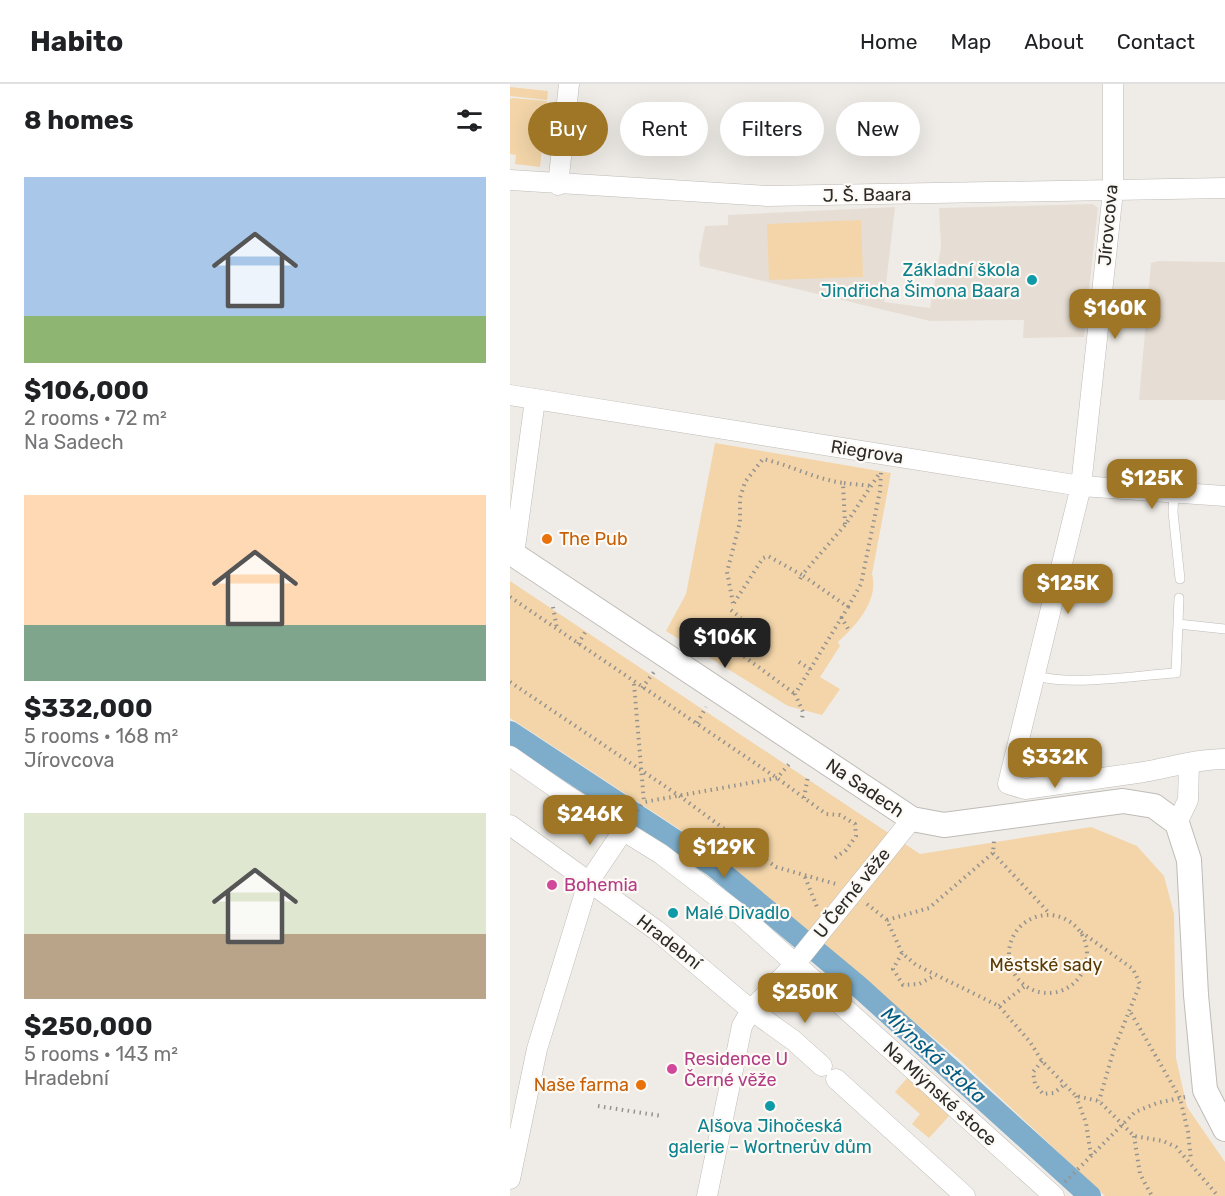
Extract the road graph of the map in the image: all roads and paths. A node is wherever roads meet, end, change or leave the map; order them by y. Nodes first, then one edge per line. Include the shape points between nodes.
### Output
1 (569, 84) edge
2 (1113, 84) edge
3 (510, 180) edge
4 (558, 185) junction
5 (1225, 188) edge
6 (1113, 191) junction
7 (510, 395) edge
8 (535, 399) junction
9 (843, 483) junction
10 (872, 486) junction
11 (1081, 486) junction
12 (1174, 493) junction
13 (1225, 496) edge
14 (845, 525) junction
15 (512, 553) edge
16 (801, 577) junction
17 (1180, 579) dead end
18 (510, 597) edge
19 (1179, 598) dead end
20 (553, 606) dead end
21 (848, 607) junction
22 (731, 610) dead end
23 (841, 617) junction
24 (741, 618) dead end
25 (1178, 624) junction
26 (587, 628) dead end
27 (557, 629) junction
28 (1225, 629) edge
29 (850, 632) dead end
30 (715, 635) dead end
31 (578, 644) junction
32 (799, 662) dead end
33 (810, 669) junction
34 (654, 672) dead end
35 (1035, 675) junction
36 (510, 682) edge
37 (634, 683) junction
38 (642, 688) junction
39 (795, 693) junction
40 (706, 706) dead end
41 (803, 712) dead end
42 (697, 723) junction
43 (510, 756) edge
44 (1225, 759) edge
45 (790, 763) dead end
46 (1189, 764) junction
47 (640, 770) junction
48 (808, 775) dead end
49 (777, 778) junction
50 (681, 797) junction
51 (804, 798) junction
52 (644, 802) junction
53 (912, 819) junction
54 (1176, 823) junction
55 (510, 825) edge
56 (626, 826) junction
57 (994, 839) dead end
58 (993, 853) junction
59 (832, 860) dead end
60 (805, 877) junction
61 (588, 883) junction
62 (839, 886) dead end
63 (861, 900) dead end
64 (818, 909) dead end
65 (1050, 914) junction
66 (887, 920) junction
67 (1081, 932) junction
68 (902, 953) junction
69 (799, 959) junction
70 (934, 976) junction
71 (1025, 986) junction
72 (999, 1006) junction
73 (751, 1010) junction
74 (1131, 1013) junction
75 (1042, 1061) junction
76 (1065, 1084) junction
77 (1076, 1096) junction
78 (1186, 1097) dead end
79 (1180, 1098) junction
80 (1099, 1101) junction
81 (598, 1106) dead end
82 (662, 1116) dead end
83 (1122, 1125) junction
84 (1225, 1129) edge
85 (1134, 1136) junction
86 (1092, 1157) junction
87 (1191, 1161) junction
88 (1079, 1169) dead end
89 (510, 1179) edge
90 (1053, 1195) edge
91 (707, 1196) edge
92 (965, 1196) edge
93 (1152, 1196) edge
94 (1218, 1196) edge

1 - 4 street
2 - 6 street, Jírovcova
3 - 4 street, J. Š. Baara
4 - 6 street, J. Š. Baara via 767,196
5 - 6 street, J. Š. Baara
6 - 11 street, Jírovcova
7 - 8 street, Riegrova
8 - 11 street, Riegrova
8 - 15 street
9 - 10 path
9 - 14 path
9 - 16 path via 763,459 745,482 727,572 733,603 768,556
10 - 14 path
10 - 21 path via 881,471 861,584
11 - 12 street, Riegrova
11 - 35 street, Jírovcova
12 - 13 street, Riegrova
12 - 17 lane
14 - 16 path
15 - 53 street, Na Sadech
16 - 21 path
18 - 27 path
19 - 25 lane
20 - 27 path
21 - 23 path
22 - 24 path
23 - 29 path
23 - 33 path
25 - 28 lane
25 - 35 lane via 1176,673 1071,680 1048,680
26 - 31 path
27 - 31 path
30 - 39 path
31 - 37 path
32 - 33 path
33 - 39 path
34 - 38 path
35 - 46 street, Jírovcova via 1008,784 1025,789
36 - 47 path
37 - 38 path
37 - 47 path
38 - 42 path
39 - 41 path
40 - 42 path
42 - 49 path
43 - 56 street, Na Mlýnské stoce
44 - 46 street via 1199,759
45 - 49 path
46 - 54 street via 1188,800
47 - 50 path
47 - 52 path
48 - 51 path
49 - 50 path
49 - 51 path
50 - 52 path
50 - 60 path via 776,867
51 - 59 path via 826,814 840,815 855,824 856,836
52 - 56 path
53 - 54 street, Na Sadech via 944,825 1123,801 1154,806
53 - 69 street, U Černé věže
54 - 84 street via 1189,860 1205,1090
55 - 61 street, Hradební
56 - 61 street
56 - 69 street, Na Mlýnské stoce
57 - 58 path
58 - 65 path
58 - 66 path via 929,908
60 - 62 path
60 - 64 path
61 - 73 street, Hradební via 656,930
61 - 89 street via 537,1049
63 - 66 path
65 - 67 path via 1072,922
65 - 71 path via 1026,921 1010,941 1010,966
66 - 68 path
67 - 71 path via 1087,949 1085,967 1071,986 1048,993
67 - 74 path via 1133,969 1140,984
68 - 70 path
68 - 70 path via 893,969 903,985 919,984
69 - 73 street, U Černé věže
69 - 90 street, Na Mlýnské stoce
70 - 72 path
71 - 72 path
72 - 75 path
73 - 91 street, U Černé věže via 742,1026
73 - 92 street, Hradební via 793,1040
74 - 79 path
74 - 80 path via 1114,1049
75 - 76 path
75 - 76 path via 1033,1072 1035,1084 1043,1094 1054,1093
76 - 77 path
77 - 80 path
77 - 86 path
78 - 79 path
79 - 83 path via 1135,1112
79 - 87 path
80 - 83 path
81 - 82 path
83 - 85 path
83 - 86 path
85 - 87 path via 1176,1147
85 - 93 path via 1140,1174
86 - 88 path
87 - 94 path

